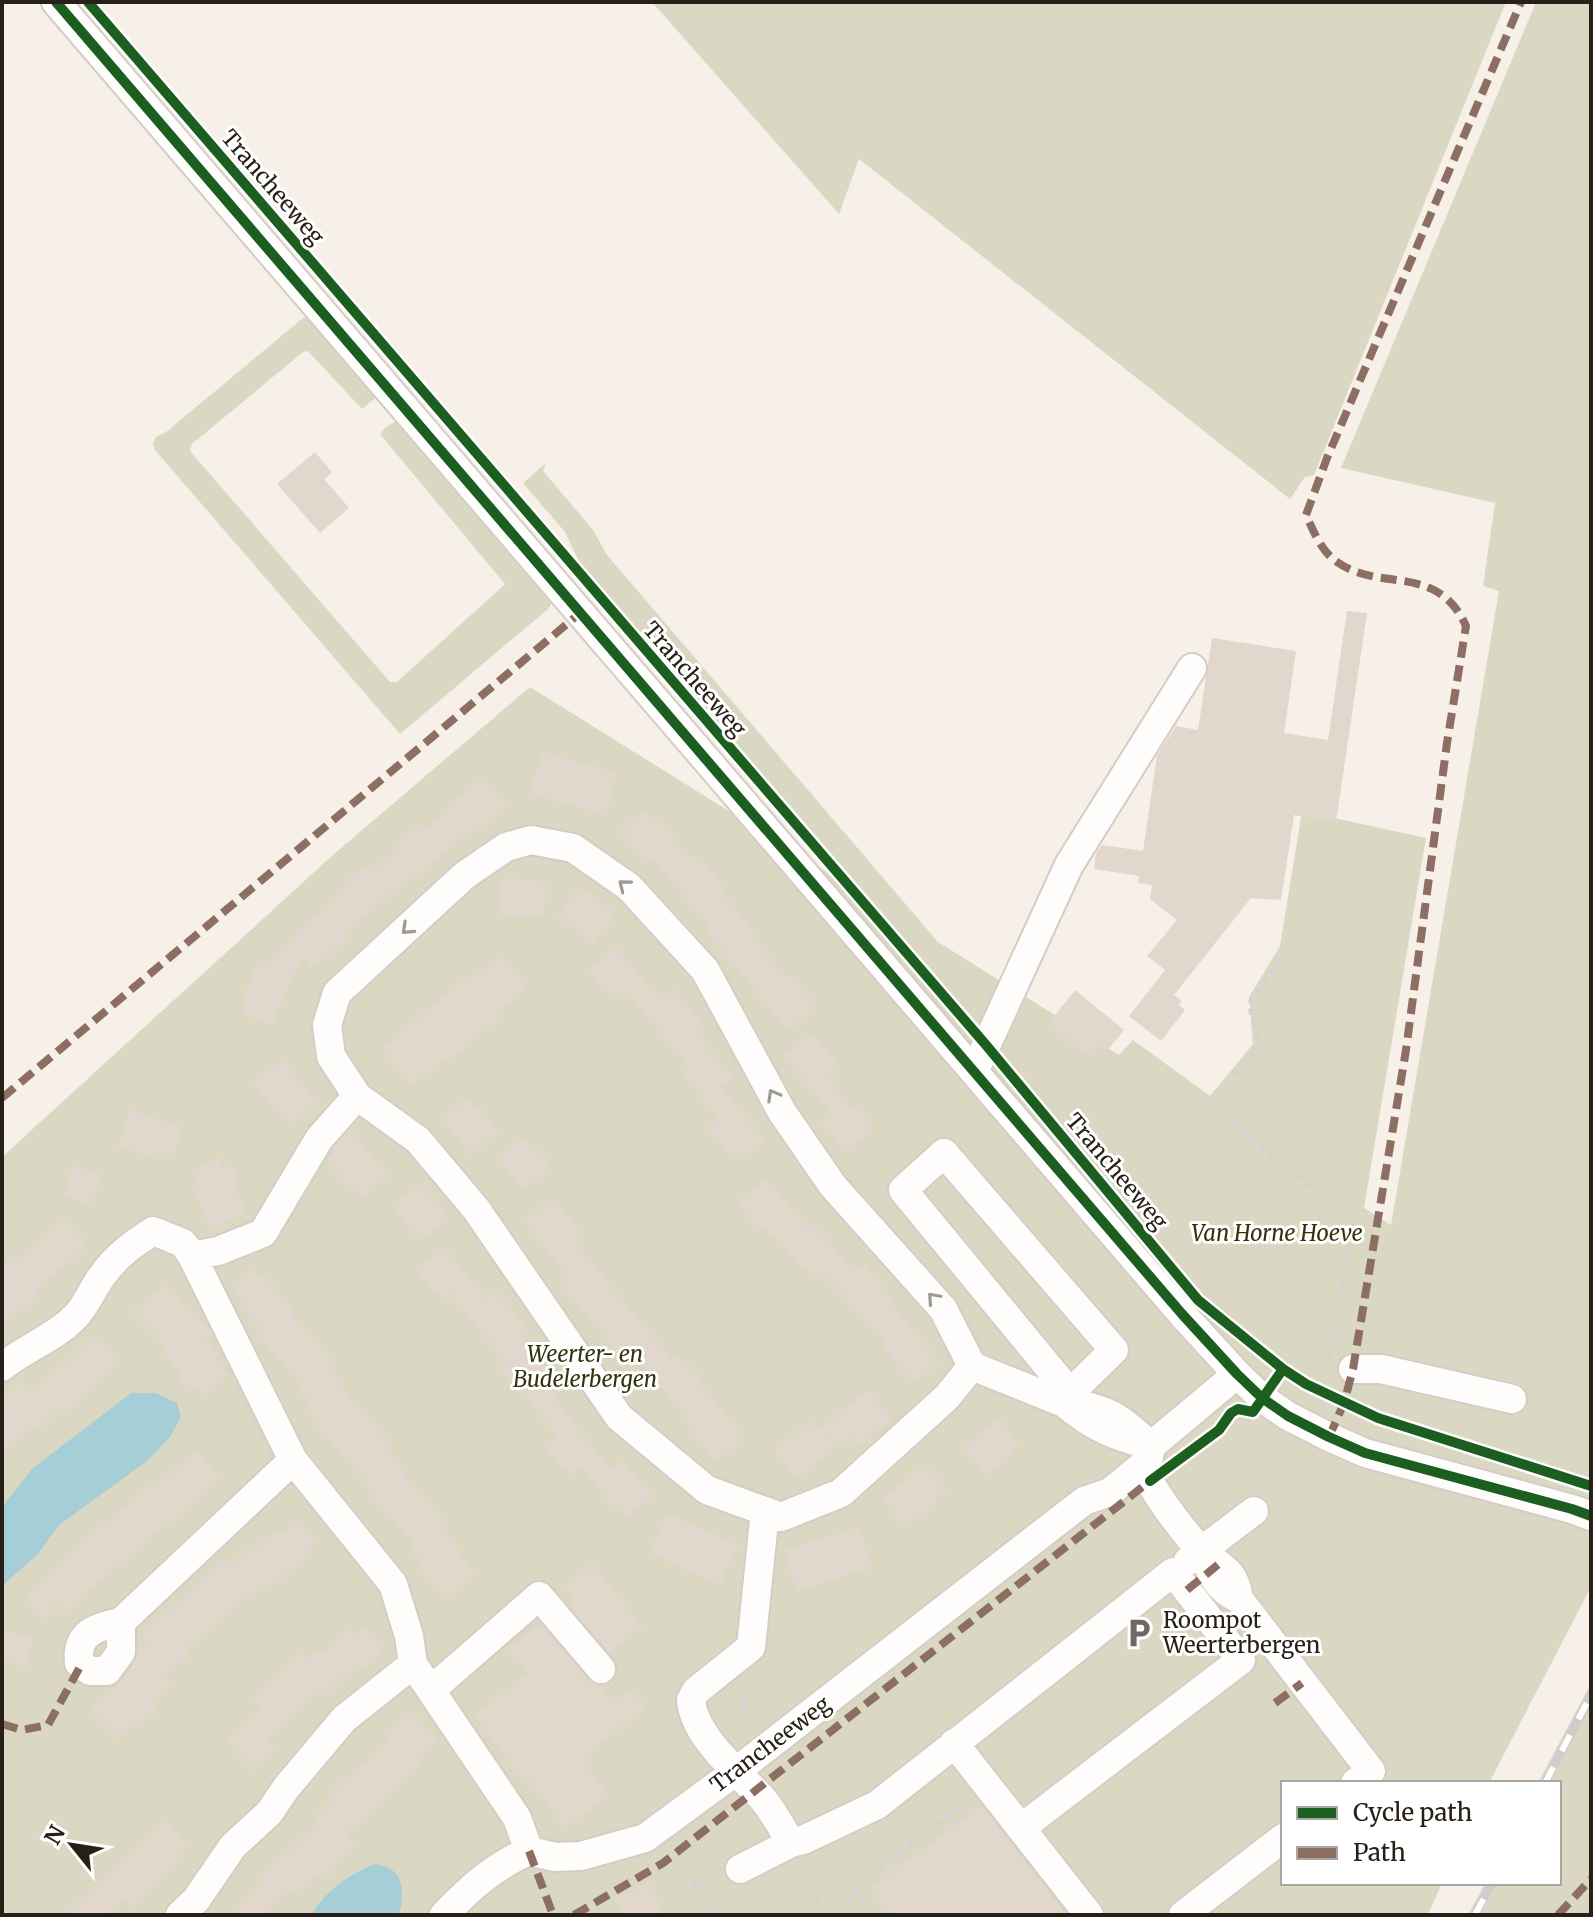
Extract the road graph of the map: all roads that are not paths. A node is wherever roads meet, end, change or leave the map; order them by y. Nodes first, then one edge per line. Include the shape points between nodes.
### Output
1 (56, 2) edge
2 (1192, 668) dead end
3 (974, 1072) junction
4 (357, 1096) junction
5 (192, 1256) junction
6 (972, 1366) junction
7 (2, 1367) edge
8 (1353, 1369) dead end
9 (1237, 1374) junction
10 (1067, 1398) junction
11 (1512, 1399) dead end
12 (1150, 1454) junction
13 (293, 1460) junction
14 (765, 1511) junction
15 (1254, 1511) dead end
16 (1591, 1516) edge
17 (1202, 1551) junction
18 (1173, 1572) junction
19 (121, 1622) dead end
20 (413, 1664) junction
21 (601, 1669) dead end
22 (431, 1690) junction
23 (954, 1743) junction
24 (735, 1772) junction
25 (1358, 1781) edge
26 (1021, 1828) junction
27 (1281, 1840) edge
28 (791, 1843) junction
29 (529, 1851) junction
30 (740, 1869) road end
31 (180, 1915) edge
32 (444, 1915) edge
33 (1089, 1915) edge
34 (1183, 1915) edge

1 - 3 street, Trancheeweg
2 - 3 street via 1069,865
3 - 9 street, Trancheeweg
4 - 5 street via 319,1139 263,1233
6 -> 4 street via 943,1309 833,1186 782,1112 705,970 629,887 573,848 531,840 506,847 465,875 337,993 327,1025 331,1056
4 - 14 street via 418,1140 476,1209 619,1417 707,1490
5 - 7 street via 183,1243 153,1231 124,1249 77,1316
5 - 13 street
6 - 10 street
6 - 14 street via 947,1397 841,1493 781,1517
8 - 11 street via 1381,1369
9 - 12 street, Trancheeweg
9 - 16 street, Trancheeweg via 1288,1416 1365,1453
10 - 10 street via 1114,1350 944,1153 903,1190
10 - 12 street via 1086,1422
12 - 17 street via 1151,1487
12 - 24 street, Trancheeweg via 1122,1458 1098,1477 1084,1501
13 - 19 street
13 - 20 street via 393,1584
14 - 24 street via 751,1647 691,1700 697,1723
15 - 17 street
17 - 18 street
17 - 25 street via 1211,1576 1224,1592 1239,1599 1371,1771
18 - 23 street
18 - 26 street via 1241,1660
20 - 22 street
20 - 31 street via 344,1719
21 - 22 street via 539,1596
22 - 29 street via 517,1818
23 - 26 street
23 - 28 street via 877,1805
24 - 28 street via 764,1831
24 - 29 street, Trancheeweg via 645,1838 581,1856
26 - 33 street
27 - 34 street
28 - 30 street
29 - 32 street via 479,1880

